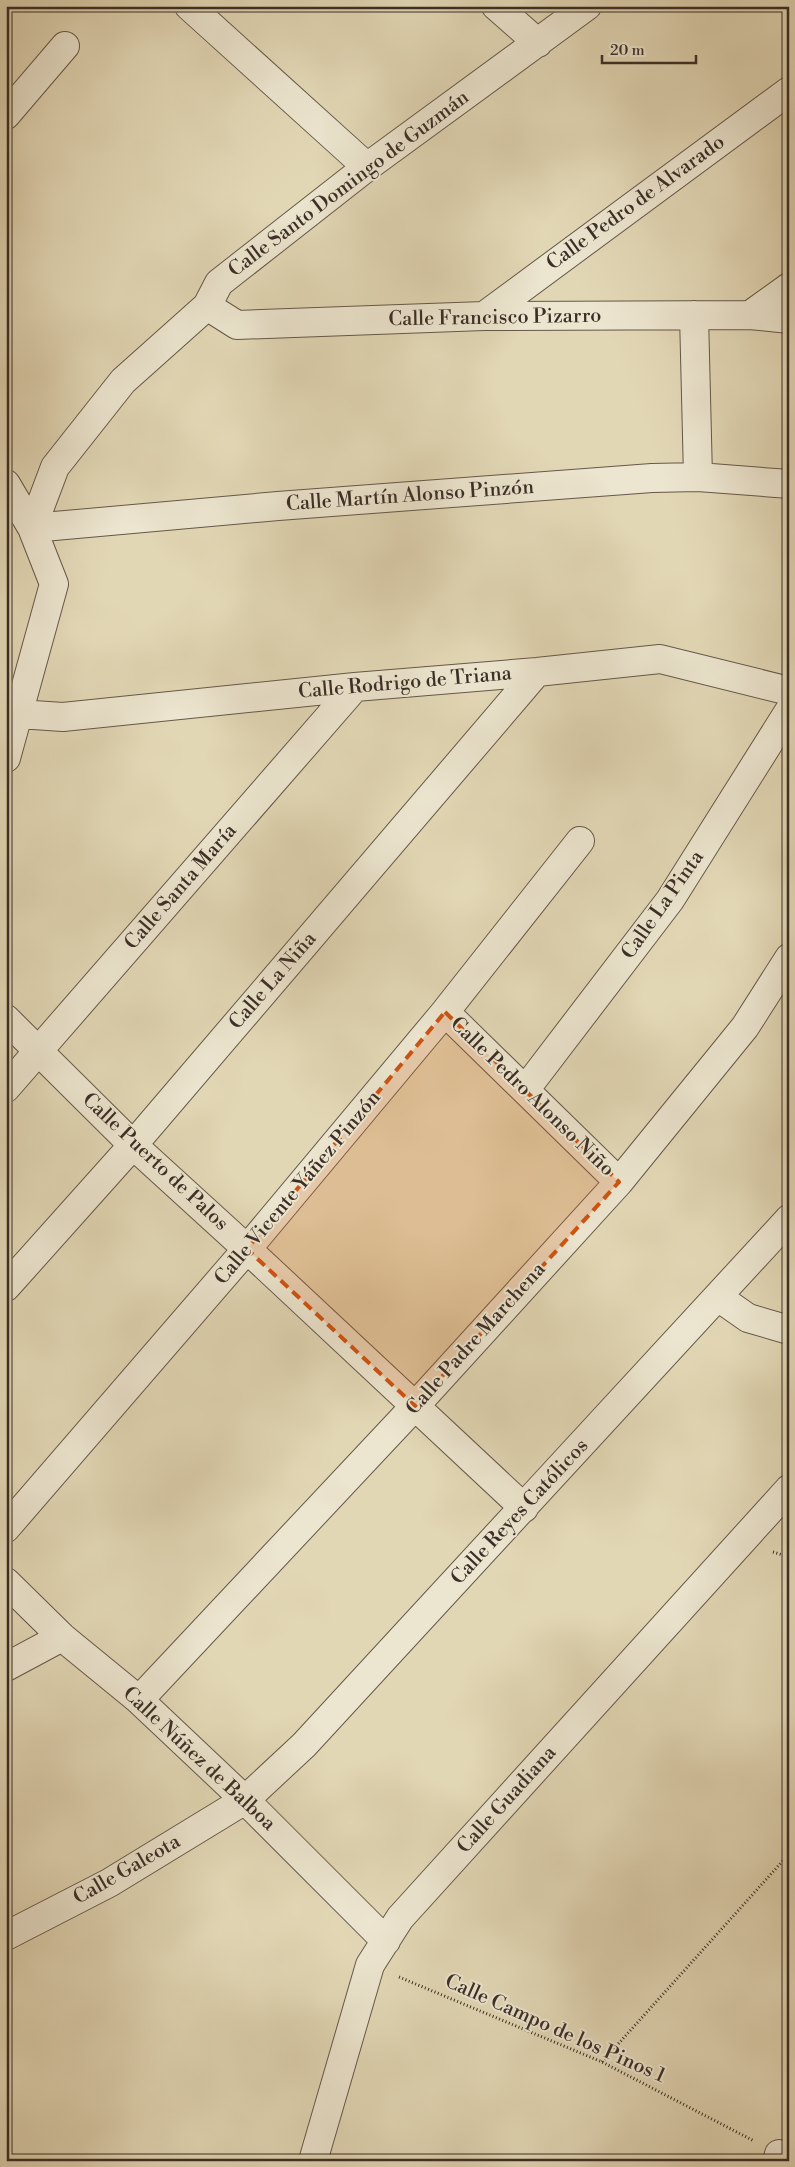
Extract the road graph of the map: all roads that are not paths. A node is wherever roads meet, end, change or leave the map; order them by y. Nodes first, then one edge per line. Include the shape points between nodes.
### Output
1 (189, 6) edge
2 (496, 6) edge
3 (587, 6) edge
4 (538, 43) junction
5 (65, 46) dead end
6 (789, 91) edge
7 (6, 115) edge
8 (367, 166) junction
9 (789, 288) edge
10 (207, 306) junction
11 (694, 315) junction
12 (750, 315) junction
13 (484, 316) junction
14 (789, 320) edge
15 (698, 477) junction
16 (6, 484) edge
17 (789, 484) edge
18 (32, 528) junction
19 (537, 672) junction
20 (355, 687) junction
21 (789, 691) edge
22 (789, 711) edge
23 (18, 714) junction
24 (6, 758) edge
25 (580, 841) dead end
26 (789, 958) edge
27 (445, 1012) junction
28 (6, 1019) edge
29 (39, 1051) junction
30 (6, 1088) edge
31 (525, 1090) junction
32 (133, 1145) junction
33 (620, 1182) junction
34 (789, 1219) edge
35 (248, 1249) junction
36 (6, 1287) edge
37 (718, 1297) junction
38 (789, 1330) edge
39 (415, 1406) junction
40 (789, 1489) edge
41 (524, 1508) junction
42 (6, 1528) edge
43 (6, 1582) edge
44 (62, 1637) junction
45 (6, 1667) edge
46 (139, 1700) junction
47 (245, 1800) junction
48 (6, 1936) edge
49 (386, 1941) junction
50 (314, 2161) edge

1 - 8 street
2 - 4 street
3 - 4 street, Calle Santo Domingo de Guzmán
4 - 8 street, Calle Santo Domingo de Guzmán
5 - 7 street
6 - 13 street, Calle Pedro de Alvarado
8 - 10 street, Calle Santo Domingo de Guzmán via 220,283
9 - 12 street
10 - 13 street, Calle Francisco Pizarro via 237,326
10 - 18 street, Calle Santo Domingo de Guzmán via 124,381 54,467
11 - 12 street, Calle Francisco Pizarro
11 - 13 street, Calle Francisco Pizarro
11 - 15 street
12 - 14 street, Calle Francisco Pizarro
15 - 17 street, Calle Martín Alonso Pinzón
15 - 18 street, Calle Martín Alonso Pinzón via 278,506
16 - 18 street
18 - 23 street via 54,584
19 - 20 street, Calle Rodrigo de Triana
19 - 21 street, Calle Rodrigo de Triana via 660,659
19 - 32 street, Calle La Niña
20 - 23 street, Calle Rodrigo de Triana via 63,717
20 - 29 street, Calle Santa María
22 - 31 street, Calle La Pinta via 670,900
23 - 24 street
25 - 27 street, Calle Vicente Yáñez Pinzón
26 - 33 street, Calle Padre Marchena via 745,1027
27 - 31 street, Calle Pedro Alonso Niño
27 - 35 street, Calle Vicente Yáñez Pinzón
28 - 29 street, Calle Puerto de Palos
29 - 30 street, Calle Santa María
29 - 32 street, Calle Puerto de Palos
31 - 33 street, Calle Pedro Alonso Niño
32 - 35 street, Calle Puerto de Palos
32 - 36 street, Calle La Niña
33 - 39 street, Calle Padre Marchena
34 - 37 street, Calle Reyes Católicos
35 - 39 street, Calle Puerto de Palos
35 - 42 street, Calle Vicente Yáñez Pinzón
37 - 38 street via 748,1318
37 - 41 street, Calle Reyes Católicos
39 - 41 street, Calle Puerto de Palos
39 - 46 street, Calle Padre Marchena
40 - 49 street, Calle Guadiana via 400,1918
41 - 47 street, Calle Reyes Católicos via 304,1745
43 - 44 street, Calle Núñez de Balboa
44 - 45 street
44 - 46 street, Calle Núñez de Balboa
46 - 47 street, Calle Núñez de Balboa
47 - 48 street, Calle Galeota via 109,1884
47 - 49 street, Calle Núñez de Balboa
49 - 50 street, Calle Guadiana via 370,1965

